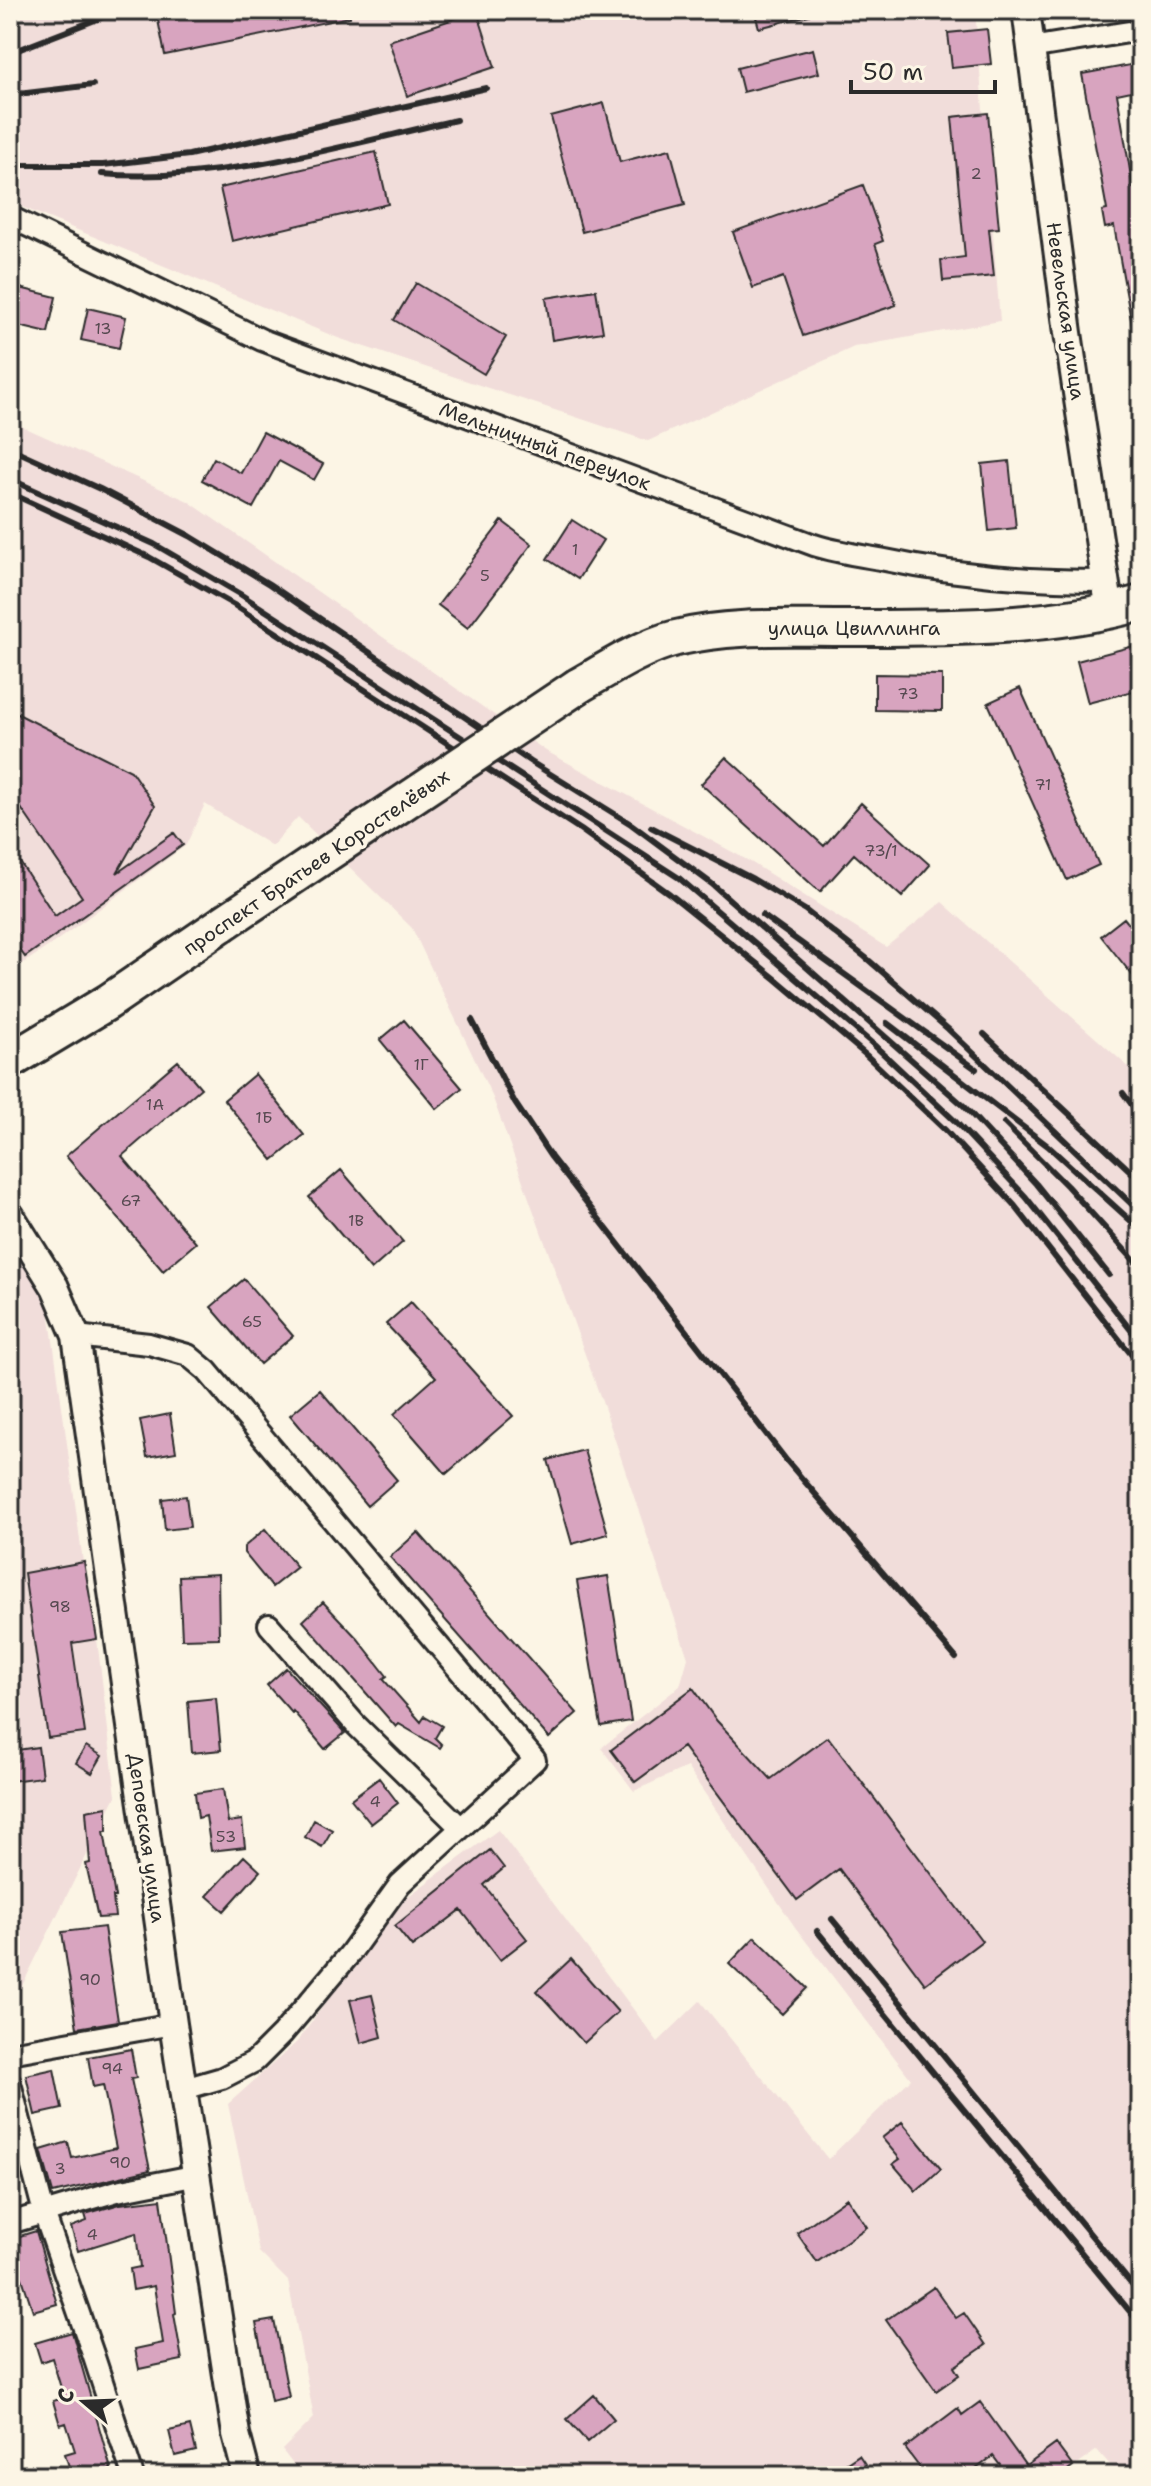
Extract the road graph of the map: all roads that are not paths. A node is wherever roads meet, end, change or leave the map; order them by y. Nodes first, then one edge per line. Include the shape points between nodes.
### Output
1 (1026, 10) edge
2 (1141, 30) edge
3 (1030, 48) junction
4 (10, 217) edge
5 (1119, 599) edge
6 (578, 686) joint
7 (52, 1034) junction
8 (10, 1045) edge
9 (10, 1061) edge
10 (10, 1215) edge
11 (76, 1336) junction
12 (269, 1625) dead end
13 (459, 1826) junction
14 (173, 2024) junction
15 (10, 2053) edge
16 (10, 2083) edge
17 (184, 2089) junction
18 (198, 2175) junction
19 (44, 2213) junction
20 (10, 2223) edge
21 (133, 2476) edge
22 (245, 2476) edge

1 - 3 street, Невельская улица
2 - 3 street
3 - 5 street, Невельская улица via 1068,333
4 - 5 street, Мельничный переулок via 262,340 814,545 922,568 1041,581
5 - 6 main road, улица Цвиллинга via 1008,625 736,629 674,639
6 - 7 main road, проспект Братьев Коростелёвых, bridge via 120,994
7 - 8 main road, проспект Братьев Коростелёвых
7 - 9 main road, проспект Братьев Коростелёвых
10 - 11 street, Деповская улица via 55,1287
11 - 13 street via 149,1344 188,1355 207,1371 535,1760
11 - 14 street, Деповская улица
12 - 13 street via 356,1725
13 - 17 street via 400,1884 349,1955 255,2061
14 - 15 street
14 - 17 street, Деповская улица
16 - 19 street
17 - 18 street, Деповская улица
18 - 19 street
18 - 22 street, Деповская улица
19 - 20 street
19 - 21 street

